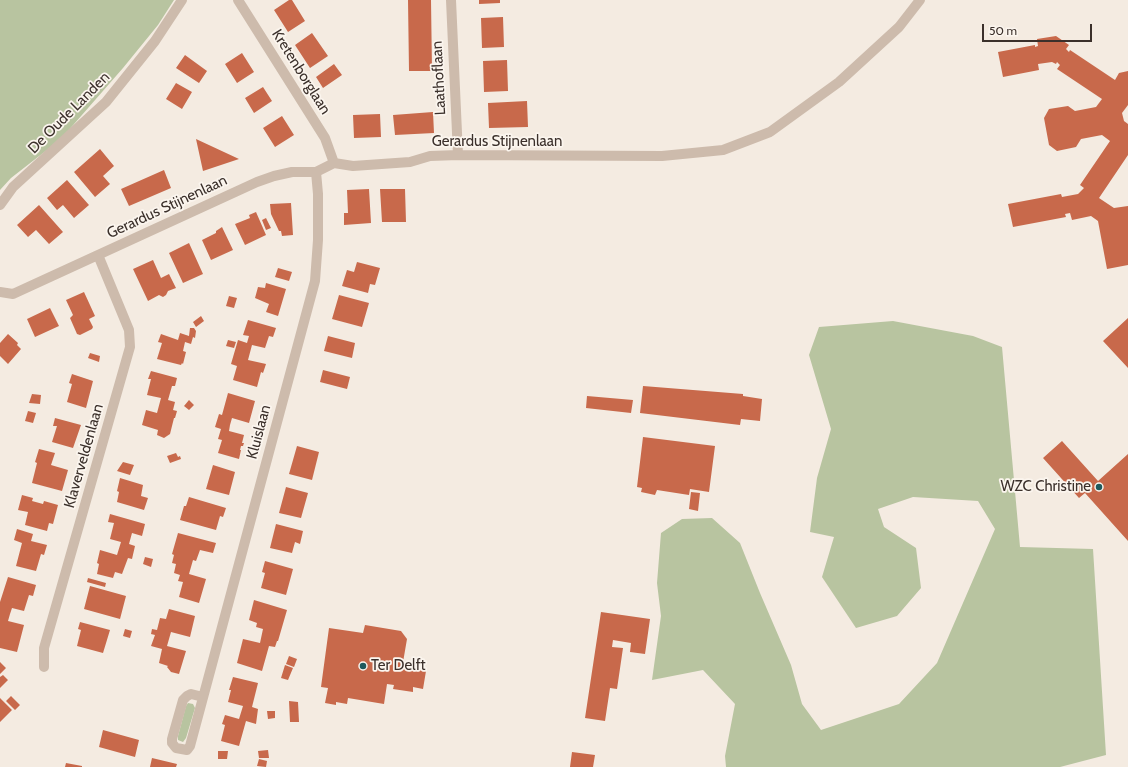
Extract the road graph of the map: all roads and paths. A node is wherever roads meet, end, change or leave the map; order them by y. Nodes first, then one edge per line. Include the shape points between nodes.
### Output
1 (182, 0) edge
2 (238, 0) edge
3 (451, 0) edge
4 (920, 0) edge
5 (458, 155) junction
6 (334, 163) junction
7 (316, 172) junction
8 (0, 205) edge
9 (98, 255) junction
10 (0, 292) edge
11 (44, 667) dead end
12 (203, 697) junction

1 - 8 street, De Oude Landen via 155,41 106,102 13,188
2 - 6 street, Kretenborglaan via 325,138
3 - 5 street, Laathoflaan
4 - 5 street, Gerardus Stijnenlaan via 899,26 839,82 770,132 724,150 662,156
5 - 6 street, Gerardus Stijnenlaan via 353,166
6 - 7 street, Gerardus Stijnenlaan
7 - 9 street, Gerardus Stijnenlaan via 292,172 257,182
7 - 12 street, Kluislaan via 318,240 315,281
9 - 10 street, Gerardus Stijnenlaan via 13,294
9 - 11 street, Klaverveldenlaan via 128,330 130,347 44,648
12 - 12 street, Kluislaan via 191,694 183,700 172,739 176,748 187,750 190,746

